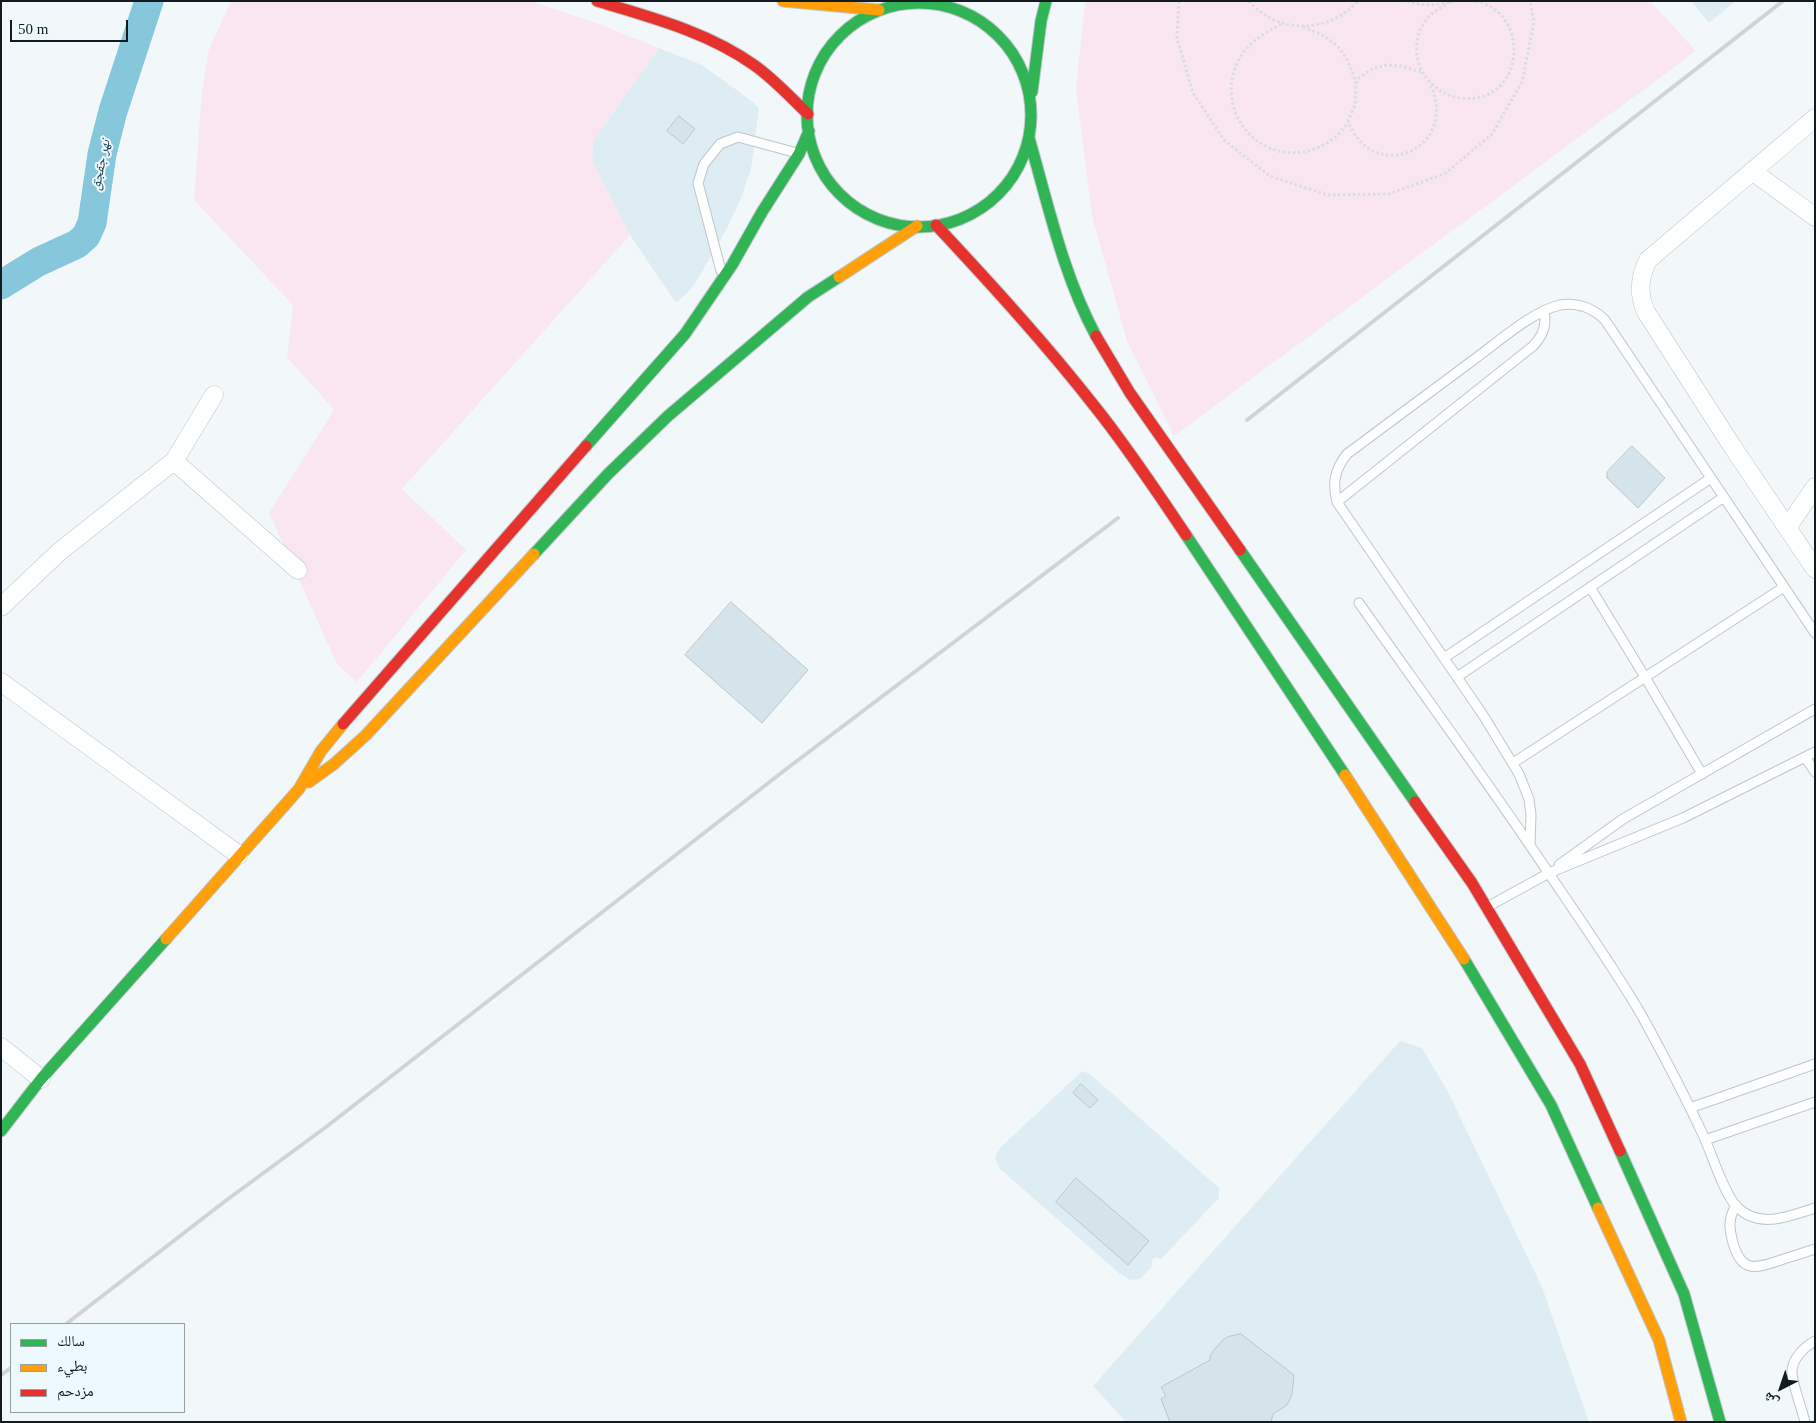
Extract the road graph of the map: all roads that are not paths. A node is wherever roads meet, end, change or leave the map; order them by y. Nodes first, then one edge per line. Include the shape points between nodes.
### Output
1 (597, 1) edge
2 (783, 1) edge
3 (1046, 1) edge
4 (897, 3) edge
5 (879, 10) junction
6 (1030, 101) junction
7 (808, 114) junction
8 (1815, 118) edge
9 (809, 131) junction
10 (1029, 138) junction
11 (799, 154) junction
12 (1752, 171) junction
13 (1815, 217) edge
14 (936, 225) junction
15 (917, 226) junction
16 (723, 279) junction
17 (1544, 312) junction
18 (214, 395) dead end
19 (174, 461) junction
20 (1711, 478) junction
21 (1815, 487) edge
22 (1724, 497) junction
23 (1338, 502) junction
24 (1786, 528) junction
25 (1815, 569) edge
26 (298, 570) dead end
27 (1590, 587) junction
28 (1784, 587) junction
29 (1359, 603) dead end
30 (1, 607) edge
31 (1815, 633) edge
32 (1444, 658) junction
33 (1457, 677) junction
34 (1645, 677) junction
35 (1, 682) edge
36 (1815, 709) edge
37 (1815, 752) edge
38 (1805, 757) junction
39 (1513, 763) junction
40 (1815, 772) edge
41 (1702, 774) junction
42 (299, 789) junction
43 (1530, 845) junction
44 (239, 855) junction
45 (1548, 873) junction
46 (1486, 907) junction
47 (1, 1047) edge
48 (1815, 1064) edge
49 (41, 1079) junction
50 (1815, 1102) edge
51 (1690, 1108) junction
52 (1, 1131) edge
53 (1705, 1140) junction
54 (1736, 1206) junction
55 (1815, 1208) edge
56 (1815, 1249) edge
57 (1815, 1341) edge
58 (1681, 1422) edge
59 (1720, 1422) edge
60 (1805, 1422) edge

1 - 7 main road via 694,32 722,46 772,79
2 - 5 main road
3 - 6 main road via 1040,21
4 - 5 main road
4 - 6 main road via 951,7 984,24 998,35 1020,66
5 - 7 main road via 850,26 827,51 813,81
6 - 10 main road
7 - 9 main road
8 - 12 street
9 - 11 main road
9 - 15 main road via 821,168 846,198 879,218
10 - 14 main road via 1017,170 996,196 968,215
10 - 46 main road via 1063,256 1084,310 1108,356 1130,393
11 - 16 main road
11 - 16 lane via 738,137 720,144 704,164 698,183
12 - 13 street
12 - 24 street via 1648,260 1641,277 1640,295 1646,312
14 - 15 main road
14 - 58 main road via 1044,344 1156,490 1450,933 1552,1106 1660,1340
15 - 42 main road via 808,297 654,430 608,474 366,735
16 - 42 main road via 685,334 334,734
17 - 20 lane via 1560,305 1576,305 1592,310 1605,320
17 - 23 lane via 1544,332 1534,346
17 - 23 lane via 1524,323 1347,454 1335,478
18 - 19 street
19 - 26 street
19 - 30 street via 59,552
20 - 22 lane
20 - 32 lane
21 - 24 street
22 - 27 lane
22 - 28 lane
23 - 32 lane
24 - 25 street
27 - 33 lane
27 - 34 lane
28 - 31 lane
28 - 34 lane
29 - 43 lane
32 - 33 lane
33 - 39 lane
34 - 39 lane
34 - 41 lane
35 - 44 street
36 - 41 lane
37 - 38 lane
38 - 40 lane
38 - 45 lane via 1683,818
39 - 43 lane via 1528,799 1532,830
41 - 45 lane via 1623,819
42 - 44 main road
43 - 45 lane
44 - 49 main road
45 - 46 lane
45 - 51 lane via 1614,970
46 - 59 main road via 1580,1064 1684,1294
47 - 49 street
48 - 51 lane
49 - 52 main road
50 - 53 lane
51 - 53 lane
53 - 54 lane
54 - 55 lane via 1749,1216 1767,1220
54 - 56 lane via 1729,1230 1738,1256 1748,1265 1759,1268
57 - 60 lane via 1798,1356 1792,1371

